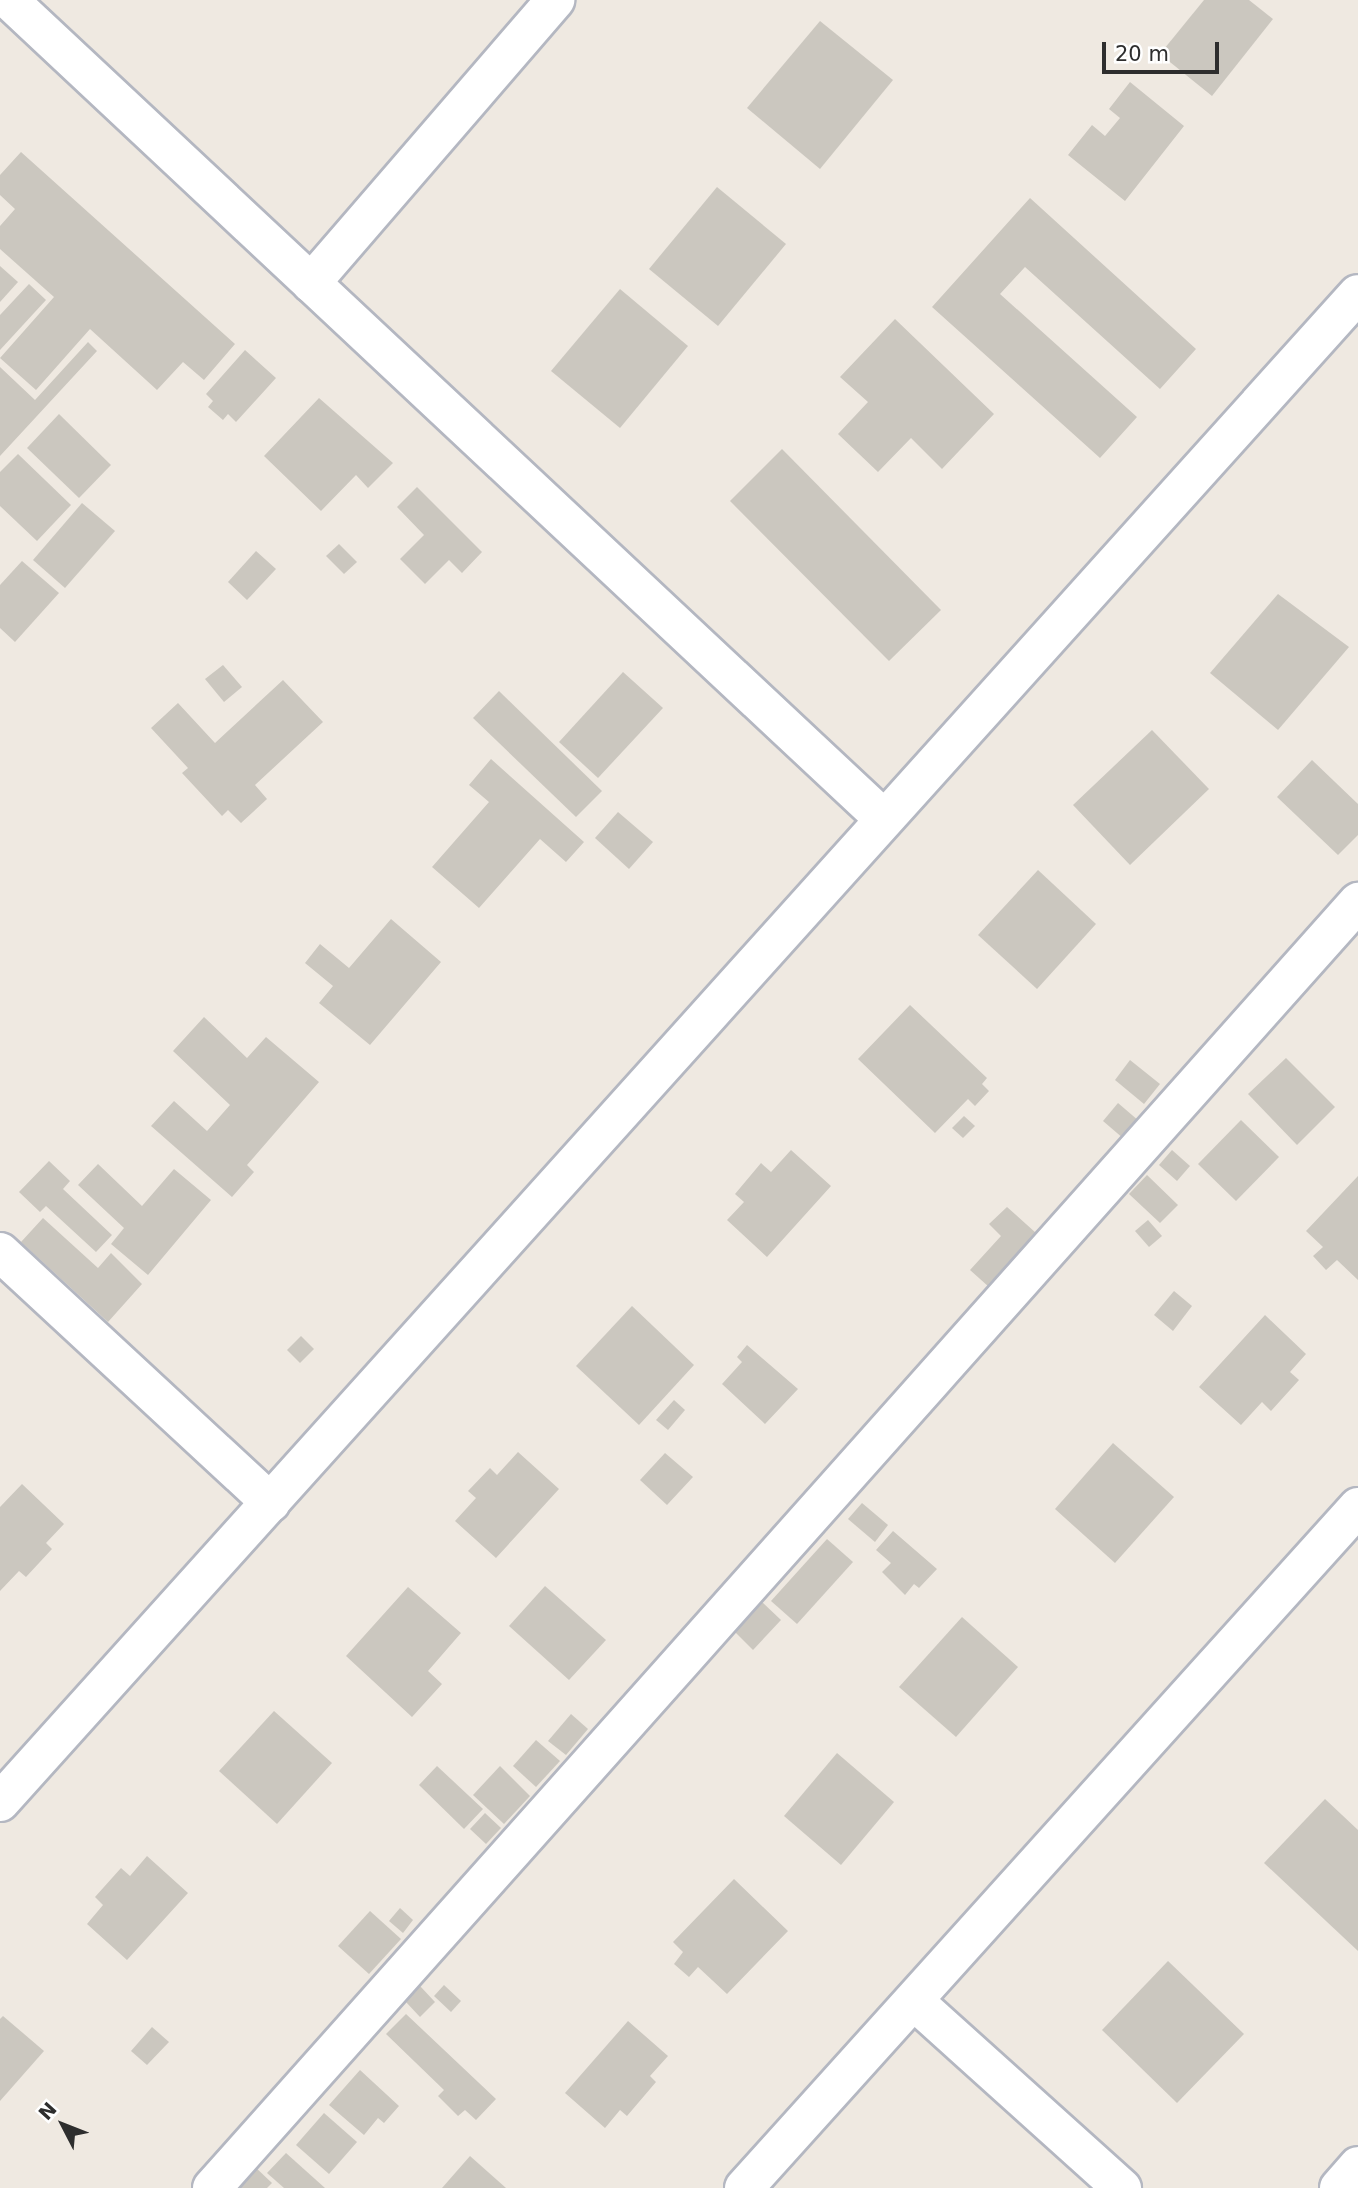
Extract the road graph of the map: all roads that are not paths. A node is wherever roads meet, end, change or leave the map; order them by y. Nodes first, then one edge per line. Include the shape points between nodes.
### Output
1 (9, 0) edge
2 (555, 0) edge
3 (311, 283) junction
4 (1358, 294) edge
5 (884, 819) junction
6 (1358, 902) edge
7 (0, 1252) edge
8 (271, 1503) junction
9 (1358, 1507) edge
10 (0, 1802) edge
11 (914, 2001) junction
12 (1358, 2166) edge
13 (212, 2188) edge
14 (744, 2188) edge
15 (1122, 2188) edge
16 (1339, 2188) edge

1 - 3 street
2 - 3 street
3 - 5 street
4 - 5 street
5 - 8 street
6 - 13 street
7 - 8 street
8 - 10 street
9 - 11 street
11 - 14 street
11 - 15 street
12 - 16 street

